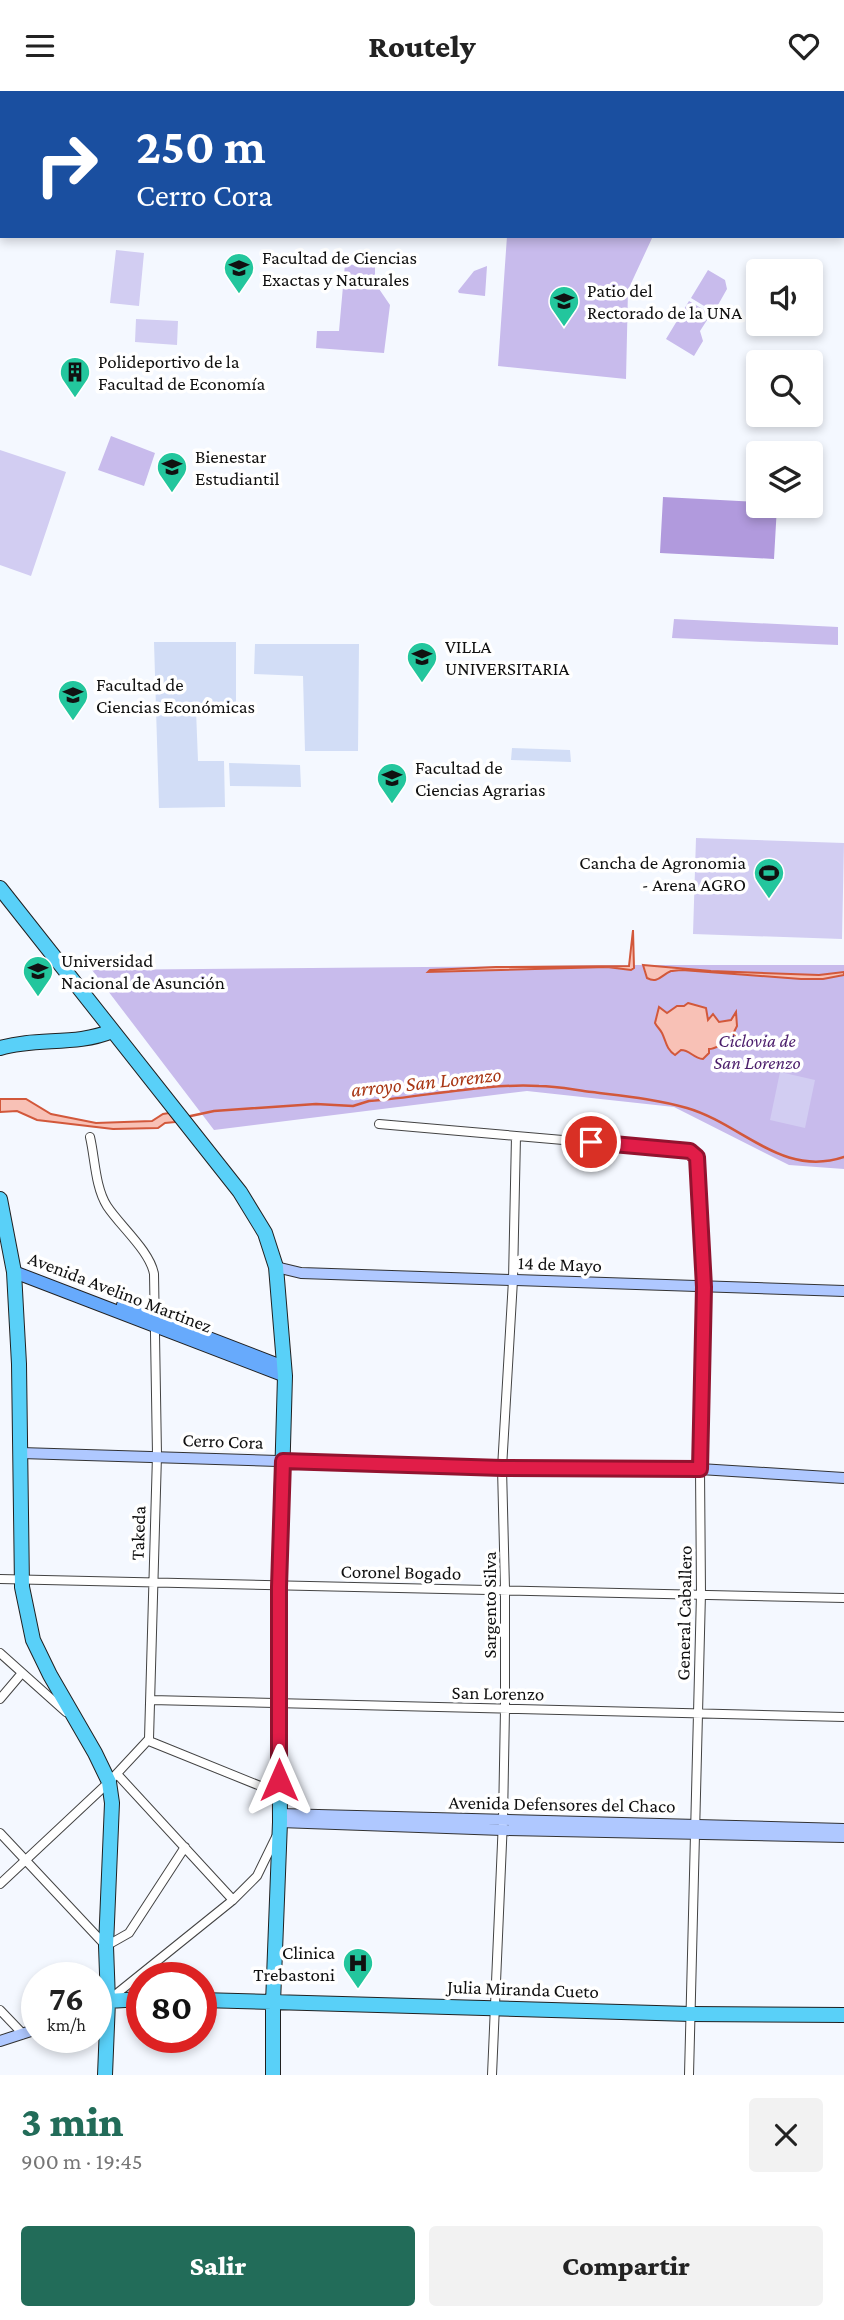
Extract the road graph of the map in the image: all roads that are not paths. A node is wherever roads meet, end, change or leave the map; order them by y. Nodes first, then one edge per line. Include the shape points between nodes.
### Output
1 (0, 888) edge
2 (112, 1031) junction
3 (0, 1048) edge
4 (379, 1124) dead end
5 (516, 1136) junction
6 (90, 1137) dead end
7 (0, 1199) edge
8 (276, 1266) junction
9 (14, 1272) junction
10 (513, 1280) junction
11 (704, 1287) junction
12 (844, 1291) edge
13 (155, 1322) junction
14 (285, 1372) junction
15 (21, 1453) junction
16 (157, 1455) junction
17 (283, 1461) junction
18 (502, 1468) junction
19 (700, 1469) junction
20 (844, 1478) edge
21 (22, 1579) junction
22 (0, 1580) edge
23 (152, 1584) junction
24 (279, 1587) junction
25 (505, 1589) junction
26 (701, 1593) junction
27 (844, 1598) edge
28 (0, 1653) edge
29 (22, 1673) junction
30 (0, 1699) edge
31 (151, 1700) junction
32 (279, 1703) junction
33 (505, 1709) junction
34 (698, 1714) junction
35 (844, 1717) edge
36 (79, 1723) junction
37 (149, 1741) junction
38 (113, 1778) junction
39 (280, 1794) junction
40 (280, 1821) junction
41 (502, 1825) junction
42 (844, 1829) edge
43 (694, 1830) junction
44 (0, 1833) edge
45 (844, 1837) edge
46 (185, 1846) junction
47 (25, 1860) junction
48 (0, 1884) edge
49 (233, 1900) junction
50 (106, 1946) junction
51 (105, 1962) edge
52 (112, 1995) edge
53 (217, 2001) edge
54 (273, 2003) junction
55 (494, 2007) junction
56 (0, 2010) edge
57 (691, 2014) junction
58 (844, 2015) edge
59 (21, 2032) edge
60 (21, 2035) edge
61 (0, 2041) edge
62 (104, 2053) edge
63 (105, 2075) edge
64 (273, 2075) edge
65 (492, 2075) edge
66 (689, 2075) edge

1 - 2 highway
2 - 3 highway via 93,1039 21,1042
2 - 8 highway via 255,1214
4 - 5 street
5 - 10 street, Sargento Silva
5 - 11 street, General Caballero via 694,1153 699,1162
6 - 13 street, Takeda via 106,1205 153,1267
7 - 9 highway
8 - 10 street, 14 de Mayo via 301,1273
8 - 14 highway
9 - 13 main road, Avenida Avelino Martinez
9 - 15 highway
10 - 11 street, 14 de Mayo
10 - 18 street, Sargento Silva
11 - 12 street, 14 de Mayo
11 - 19 street, General Caballero
13 - 14 main road, Avenida Avelino Martinez
13 - 16 street, Takeda
14 - 17 highway
15 - 16 street, Cerro Cora
15 - 21 highway
16 - 17 street, Cerro Cora
16 - 23 street, Takeda
17 - 18 street, Cerro Cora
17 - 24 highway
18 - 19 street, Cerro Cora
18 - 25 street, Sargento Silva
19 - 20 street, Cerro Cora
19 - 26 street, General Caballero
21 - 22 street, Coronel Bogado
21 - 23 street, Coronel Bogado
21 - 36 highway via 33,1640
23 - 24 street, Coronel Bogado
23 - 31 street, Takeda
24 - 25 street, Coronel Bogado
24 - 32 highway
25 - 26 street, Coronel Bogado
25 - 33 street, Sargento Silva
26 - 27 street, Coronel Bogado
26 - 34 street, General Caballero
28 - 29 street
29 - 30 street
29 - 36 street
31 - 32 street, San Lorenzo
31 - 37 street, Takeda
32 - 33 street, San Lorenzo
32 - 39 highway
33 - 34 street, San Lorenzo
33 - 41 street, Sargento Silva
34 - 35 street, San Lorenzo
34 - 43 street, General Caballero
36 - 38 highway
37 - 38 street
37 - 39 street
38 - 46 street
38 - 47 street
38 - 50 highway
39 - 40 highway
40 - 41 street, Avenida Defensores del Chaco
40 - 49 street via 264,1865
40 - 54 highway
41 - 43 street, Avenida Defensores del Chaco
41 - 55 street, Sargento Silva
42 - 43 street, Avenida Defensores del Chaco
43 - 45 street, Avenida Defensores del Chaco
43 - 57 street, General Caballero
44 - 47 street
46 - 49 street
46 - 50 street via 129,1933
47 - 48 street
47 - 50 street
49 - 52 street
50 - 51 highway
53 - 54 highway, Julia Miranda Cueto
54 - 55 highway, Julia Miranda Cueto
54 - 64 highway
55 - 57 highway, Julia Miranda Cueto
55 - 65 street, Sargento Silva
56 - 59 street
57 - 58 highway, Julia Miranda Cueto
57 - 66 street, General Caballero
60 - 61 street
62 - 63 highway

